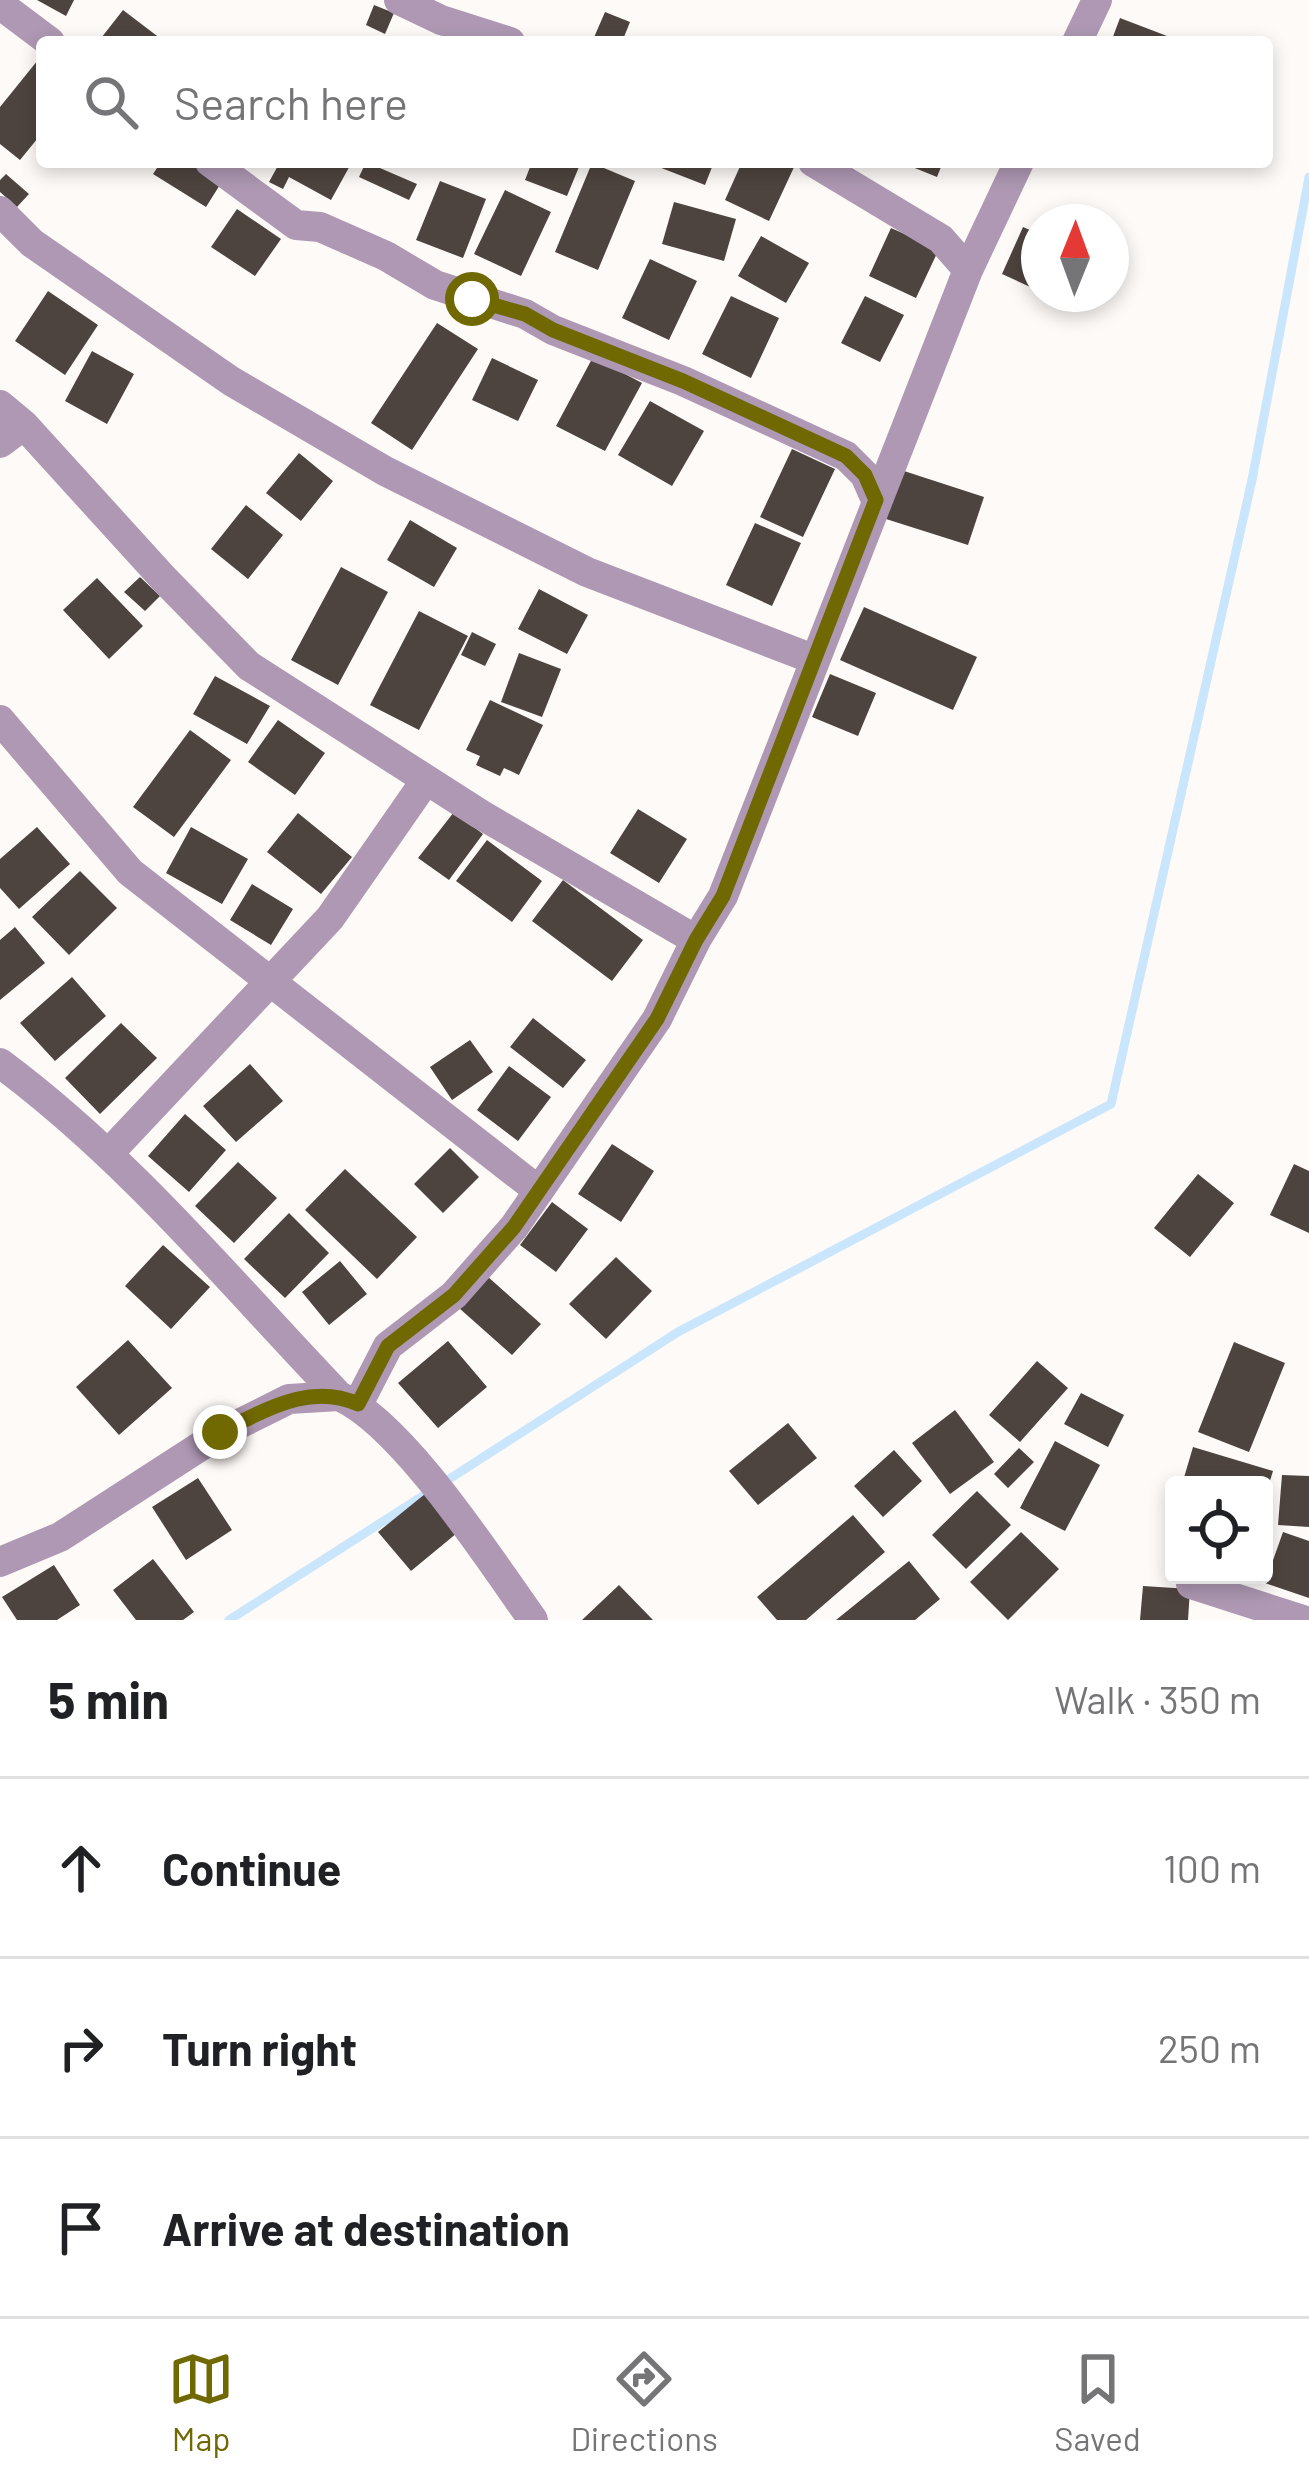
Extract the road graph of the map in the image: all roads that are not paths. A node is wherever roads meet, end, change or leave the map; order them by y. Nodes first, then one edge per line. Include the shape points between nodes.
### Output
1 (399, 0) edge
2 (1097, 0) edge
3 (6, 9) dead end
4 (42, 36) edge
5 (491, 36) edge
6 (1080, 36) edge
7 (218, 168) edge
8 (823, 168) edge
9 (1016, 168) edge
10 (0, 211) edge
11 (968, 270) junction
12 (8, 424) edge
13 (876, 500) junction
14 (813, 658) junction
15 (0, 720) edge
16 (426, 781) junction
17 (696, 940) junction
18 (270, 981) junction
19 (0, 1063) edge
20 (109, 1153) junction
21 (539, 1191) junction
22 (348, 1400) junction
23 (0, 1562) edge
24 (1191, 1584) dead end
25 (533, 1620) edge
26 (1303, 1620) edge

1 - 5 street
2 - 6 street
3 - 4 street
7 - 13 street via 296,224 320,226 435,285 525,314 846,456
8 - 11 street via 941,239
9 - 11 street
10 - 14 street via 32,243 231,381 385,471 587,572
11 - 13 street
12 - 16 street via 249,666
13 - 14 street
14 - 17 street via 723,896
15 - 18 street via 130,872
16 - 17 street
16 - 18 street via 330,918
17 - 21 street via 657,1019
18 - 20 street
18 - 21 street
19 - 20 street
20 - 22 street
21 - 22 street via 454,1295 388,1346
22 - 23 street via 289,1399 220,1432 60,1537
22 - 25 street via 436,1486
24 - 26 street

